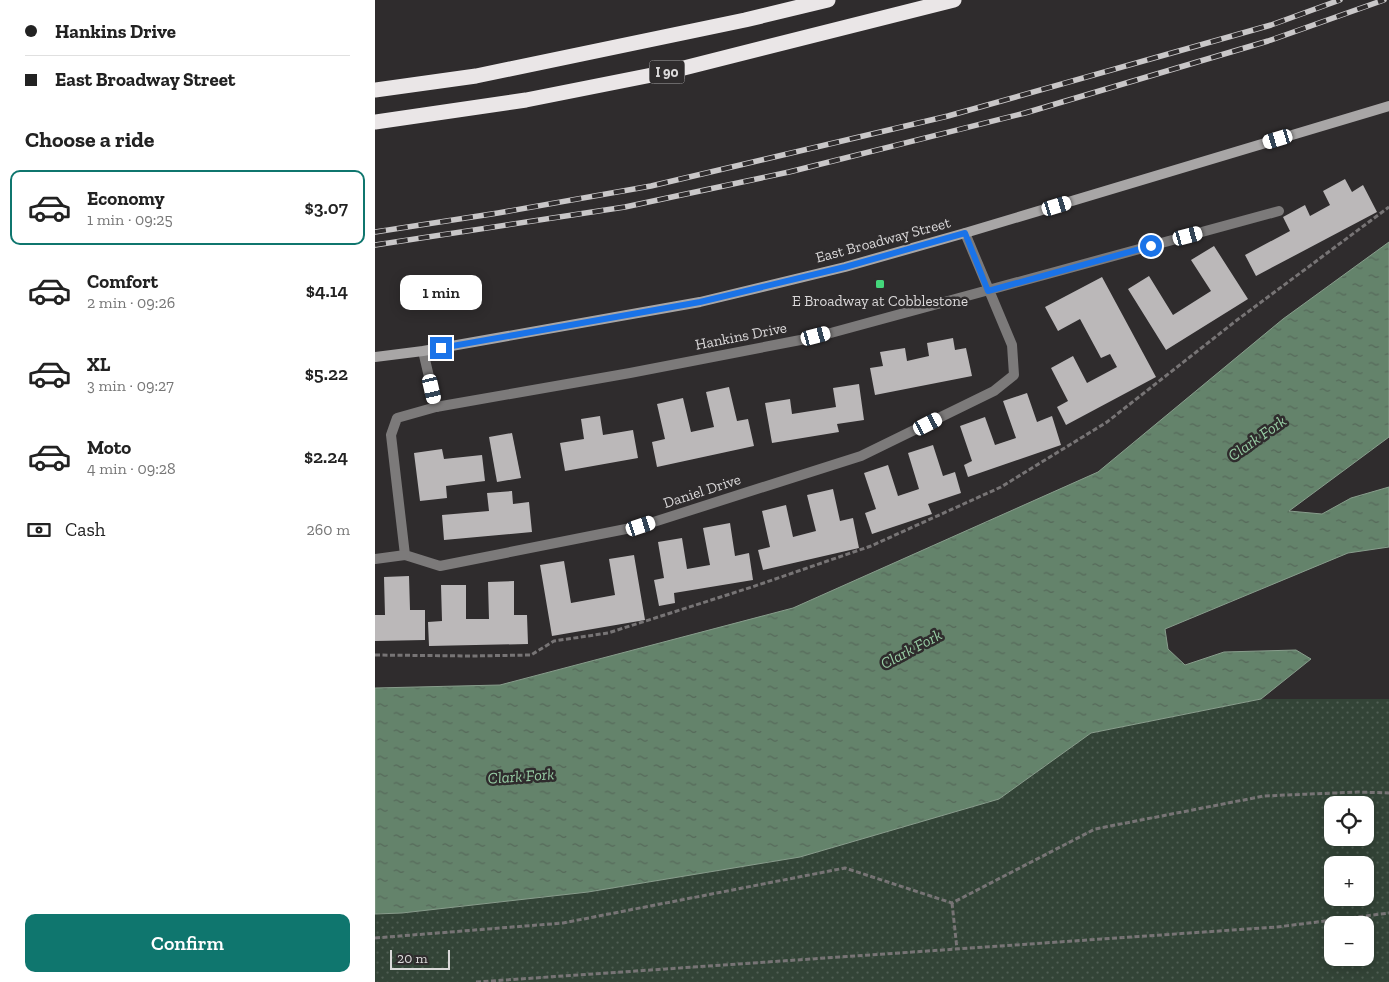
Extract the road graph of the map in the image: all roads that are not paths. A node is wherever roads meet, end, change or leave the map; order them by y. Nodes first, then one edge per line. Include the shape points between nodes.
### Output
1 (828, 0) edge
2 (954, 0) edge
3 (375, 90) edge
4 (1389, 106) edge
5 (375, 122) edge
6 (1279, 211) dead end
7 (965, 233) junction
8 (988, 291) junction
9 (423, 351) junction
10 (375, 357) edge
11 (436, 406) junction
12 (405, 555) junction
13 (375, 559) edge

1 - 3 highway, I 90 via 476,76
2 - 5 highway, I 90 via 672,71 526,100
4 - 7 main road, East Broadway Street
6 - 8 street, Hankins Drive
7 - 8 street, Daniel Drive
7 - 9 main road, East Broadway Street via 845,267 700,302
8 - 11 street, Hankins Drive via 816,336 630,373
8 - 12 street, Daniel Drive via 1012,345 1014,375 994,391 861,456 641,526 440,566
9 - 10 main road, East Broadway Street
9 - 11 street
11 - 12 street via 397,418 391,435
12 - 13 street

